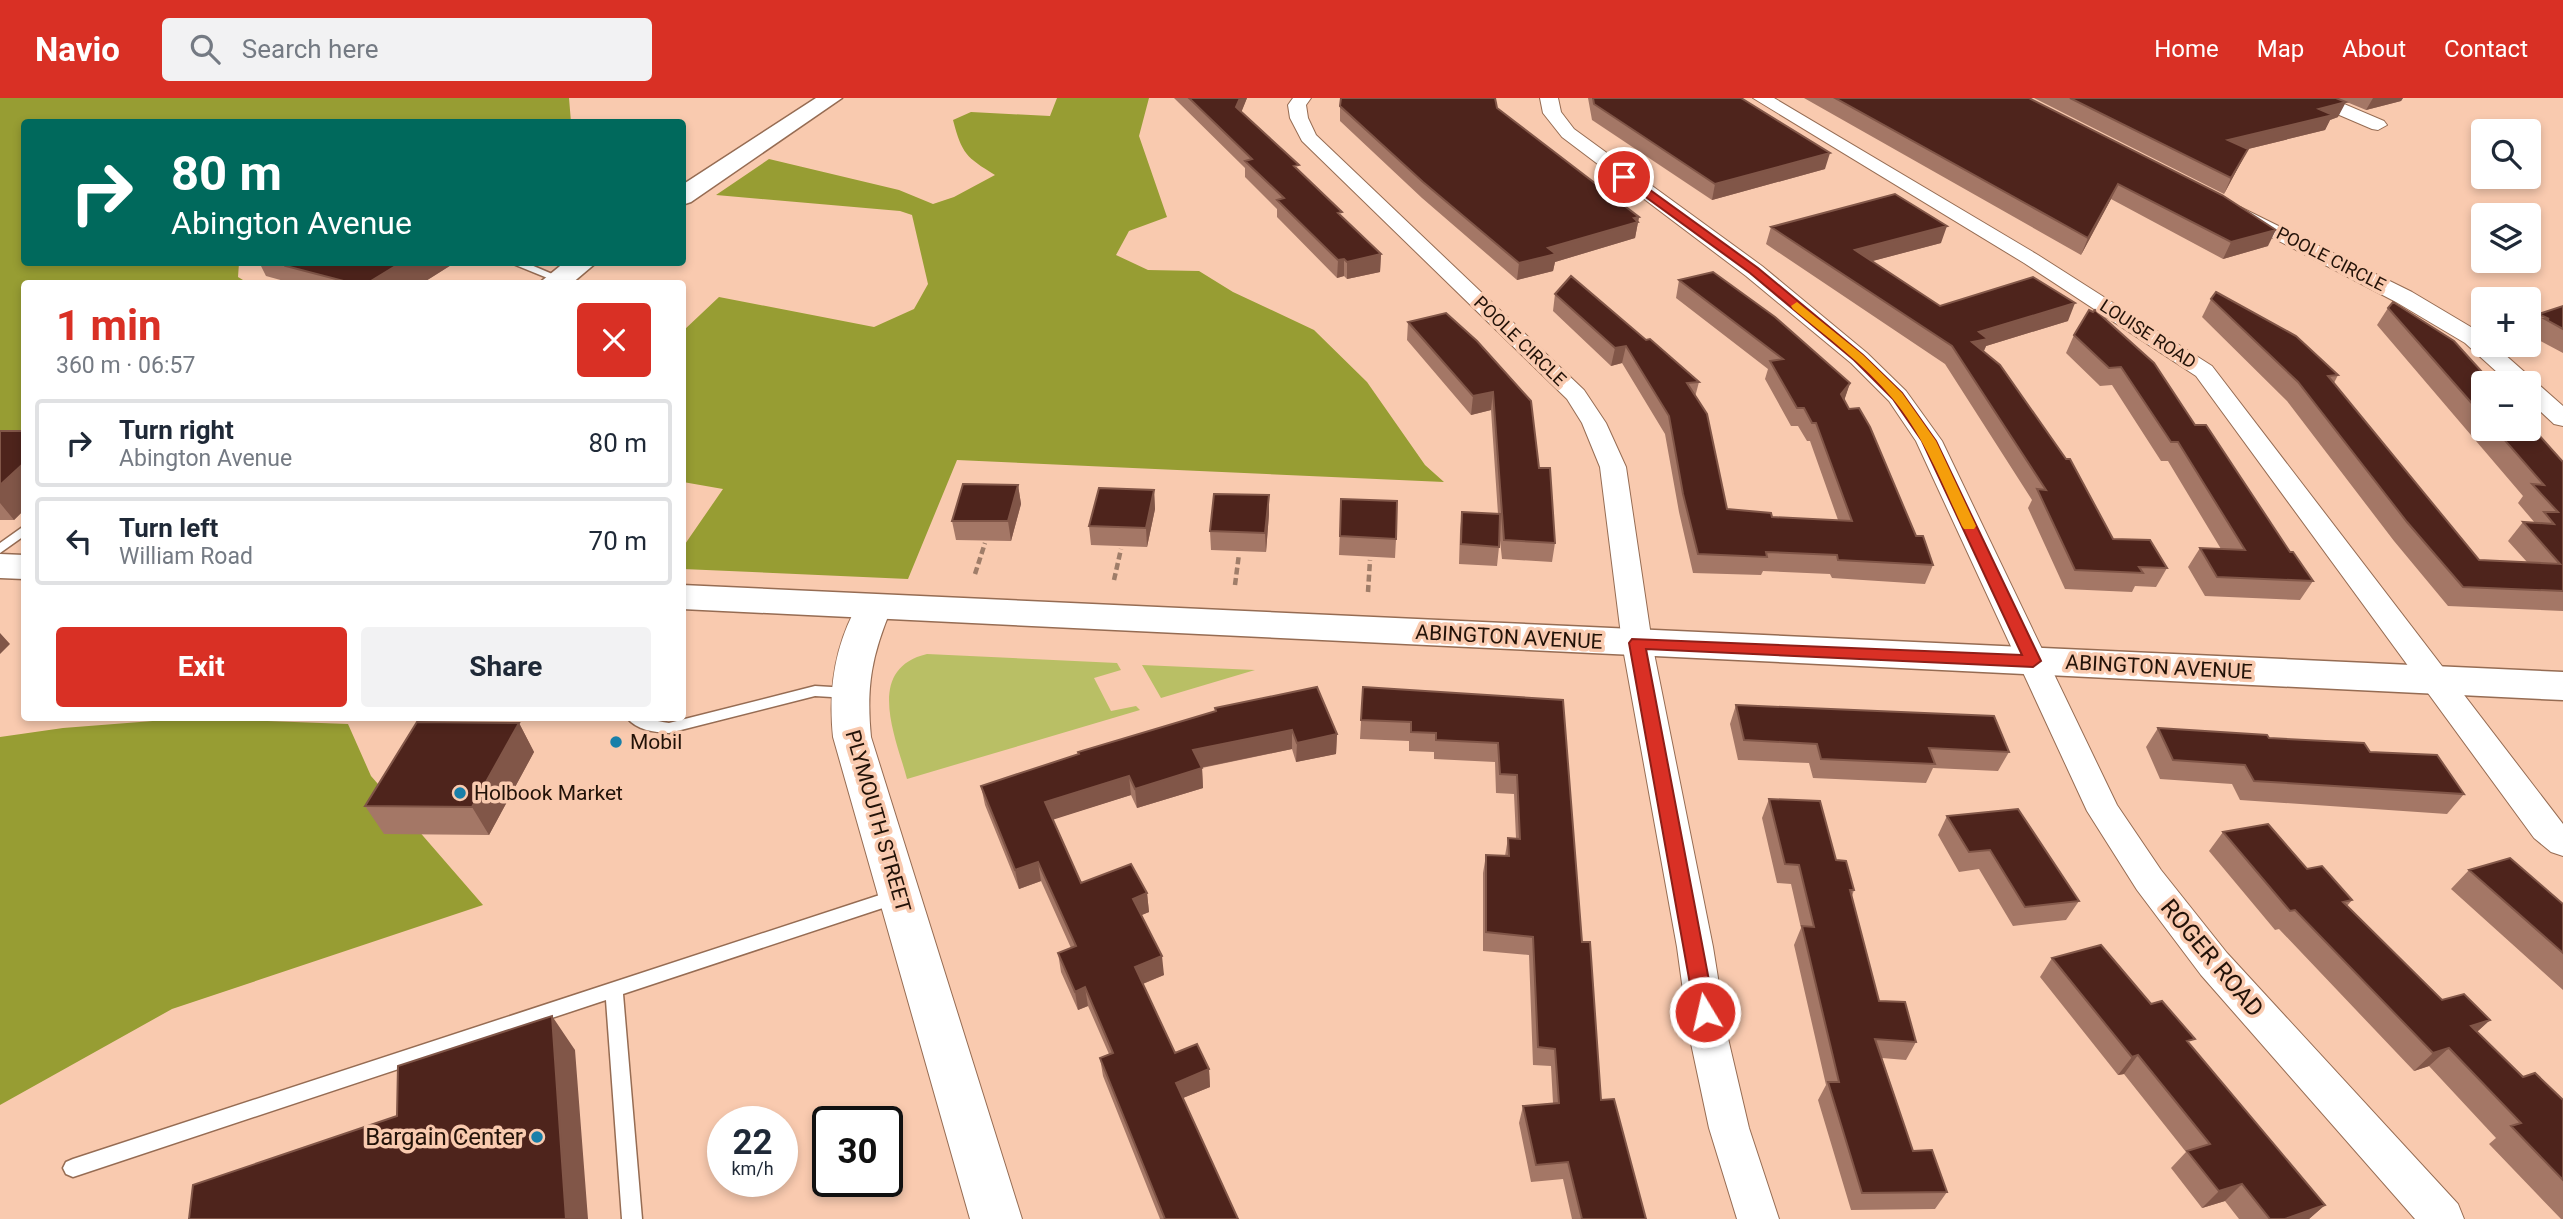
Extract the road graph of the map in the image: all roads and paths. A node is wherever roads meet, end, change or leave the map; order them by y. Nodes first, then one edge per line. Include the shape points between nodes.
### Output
1 (831, 98) edge
2 (1302, 98) edge
3 (1549, 98) edge
4 (1762, 98) edge
5 (2315, 98) edge
6 (2378, 125) dead end
7 (686, 194) edge
8 (2217, 201) edge
9 (522, 266) edge
10 (578, 266) edge
11 (554, 280) edge
12 (557, 280) edge
13 (2510, 371) edge
14 (2541, 399) edge
15 (2563, 419) edge
16 (21, 532) edge
17 (985, 543) dead end
18 (0, 549) edge
19 (1121, 549) dead end
20 (1239, 554) dead end
21 (1370, 559) dead end
22 (0, 566) edge
23 (21, 567) edge
24 (975, 575) dead end
25 (1114, 580) dead end
26 (1235, 585) dead end
27 (1368, 592) dead end
28 (686, 597) edge
29 (874, 607) junction
30 (1637, 643) junction
31 (2033, 661) junction
32 (2435, 680) junction
33 (2563, 686) edge
34 (848, 693) junction
35 (640, 721) edge
36 (2563, 843) edge
37 (899, 895) junction
38 (614, 989) junction
39 (73, 1168) dead end
40 (632, 1219) edge
41 (996, 1219) edge
42 (1758, 1219) edge
43 (2443, 1219) edge

1 - 7 main road
2 - 30 street, POOLE CIRCLE via 1297,105 1307,137 1576,395 1594,423 1613,467
3 - 31 street, ROGER ROAD via 1552,113 1569,133 1754,271 1898,396 1929,441
4 - 32 street, LOUISE ROAD via 2020,252 2204,371
5 - 6 street
8 - 13 street, POOLE CIRCLE via 2473,338
9 - 11 lane
10 - 12 main road
14 - 15 street
16 - 18 lane
17 - 24 path
19 - 25 path
20 - 26 path
21 - 27 path
22 - 23 main road
28 - 29 main road
29 - 30 main road, ABINGTON AVENUE
29 - 34 street, PLYMOUTH STREET via 855,650
30 - 31 main road, ABINGTON AVENUE
30 - 42 street via 1708,1034
31 - 32 main road, ABINGTON AVENUE
31 - 43 street, ROGER ROAD via 2104,811 2149,880 2214,964
32 - 33 main road, ABINGTON AVENUE
32 - 36 street, LOUISE ROAD via 2546,829
34 - 35 lane via 815,691 668,728
34 - 37 street, PLYMOUTH STREET via 852,737
37 - 38 lane
37 - 41 street, PLYMOUTH STREET
38 - 39 lane
38 - 40 lane

